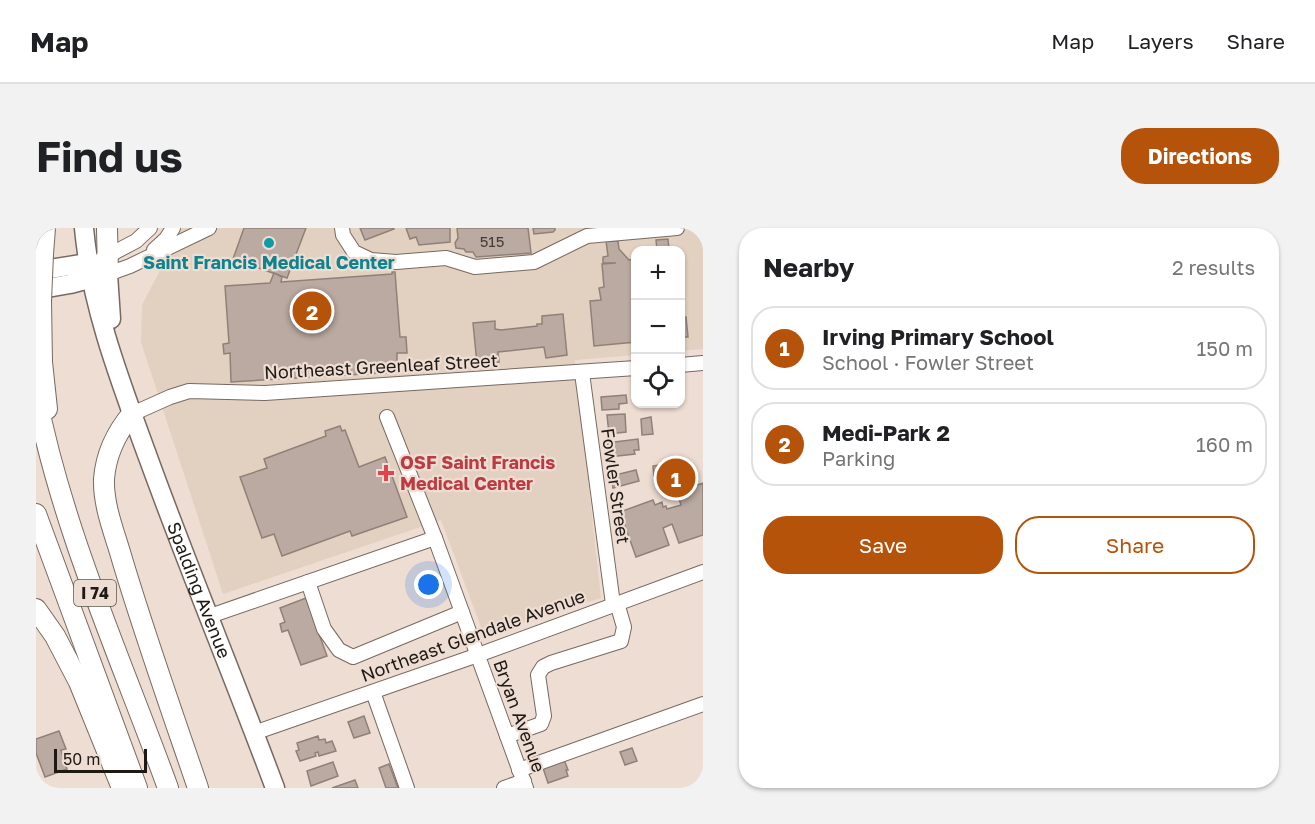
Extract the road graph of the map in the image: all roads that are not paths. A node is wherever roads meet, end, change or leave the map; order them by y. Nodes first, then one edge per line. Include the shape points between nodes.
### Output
1 (45, 228) edge
2 (84, 228) edge
3 (107, 228) edge
4 (150, 228) edge
5 (173, 228) edge
6 (209, 228) edge
7 (342, 228) edge
8 (677, 228) edge
9 (39, 263) edge
10 (130, 266) junction
11 (99, 268) junction
12 (39, 296) edge
13 (703, 363) edge
14 (685, 365) edge
15 (631, 368) edge
16 (582, 373) junction
17 (36, 395) edge
18 (132, 414) junction
19 (387, 417) dead end
20 (65, 509) junction
21 (36, 514) edge
22 (36, 528) edge
23 (435, 538) junction
24 (702, 575) edge
25 (308, 582) junction
26 (615, 603) junction
27 (36, 609) edge
28 (462, 612) junction
29 (210, 616) junction
30 (86, 650) junction
31 (478, 655) junction
32 (373, 692) junction
33 (703, 704) edge
34 (254, 733) junction
35 (507, 736) junction
36 (523, 780) edge
37 (122, 788) edge
38 (137, 788) edge
39 (168, 788) edge
40 (198, 788) edge
41 (275, 788) edge
42 (407, 788) edge
43 (504, 788) edge

1 - 9 highway
2 - 11 main road, Spalding Avenue
3 - 11 highway
4 - 11 street
5 - 10 street via 158,247
6 - 10 street
7 - 8 street via 354,252 371,260 446,258 475,267 534,262 587,236
9 - 11 main road
9 - 12 highway, bridge
10 - 11 street
11 - 12 main road
11 - 18 main road, Spalding Avenue
12 - 20 highway via 46,405
13 - 14 street
15 - 16 street, Northeast Greenleaf Street
16 - 18 street, Northeast Greenleaf Street via 265,393 189,391
16 - 26 street, Fowler Street
17 - 20 highway, I 74
18 - 29 main road, Spalding Avenue
18 - 40 highway via 112,443 104,480 106,502 130,587
19 - 23 street, Bryan Avenue
20 - 39 highway, I 74
21 - 30 highway, I 74
22 - 30 highway
23 - 25 street
23 - 28 street, Bryan Avenue
24 - 26 street, Northeast Glendale Avenue
25 - 28 street via 324,629 339,650 353,657
25 - 29 street
26 - 31 street, Northeast Glendale Avenue
26 - 35 street, Fowler Street via 624,627 621,641 543,668 538,675 544,716 541,724
27 - 37 highway via 79,682
28 - 31 street, Bryan Avenue
29 - 34 main road, Spalding Avenue
30 - 38 highway, I 74
31 - 32 street, Northeast Glendale Avenue
31 - 35 street, Bryan Avenue
32 - 34 street, Northeast Glendale Avenue
32 - 42 street
33 - 36 street
34 - 41 main road, Spalding Avenue
35 - 36 street, Bryan Avenue
36 - 43 street

